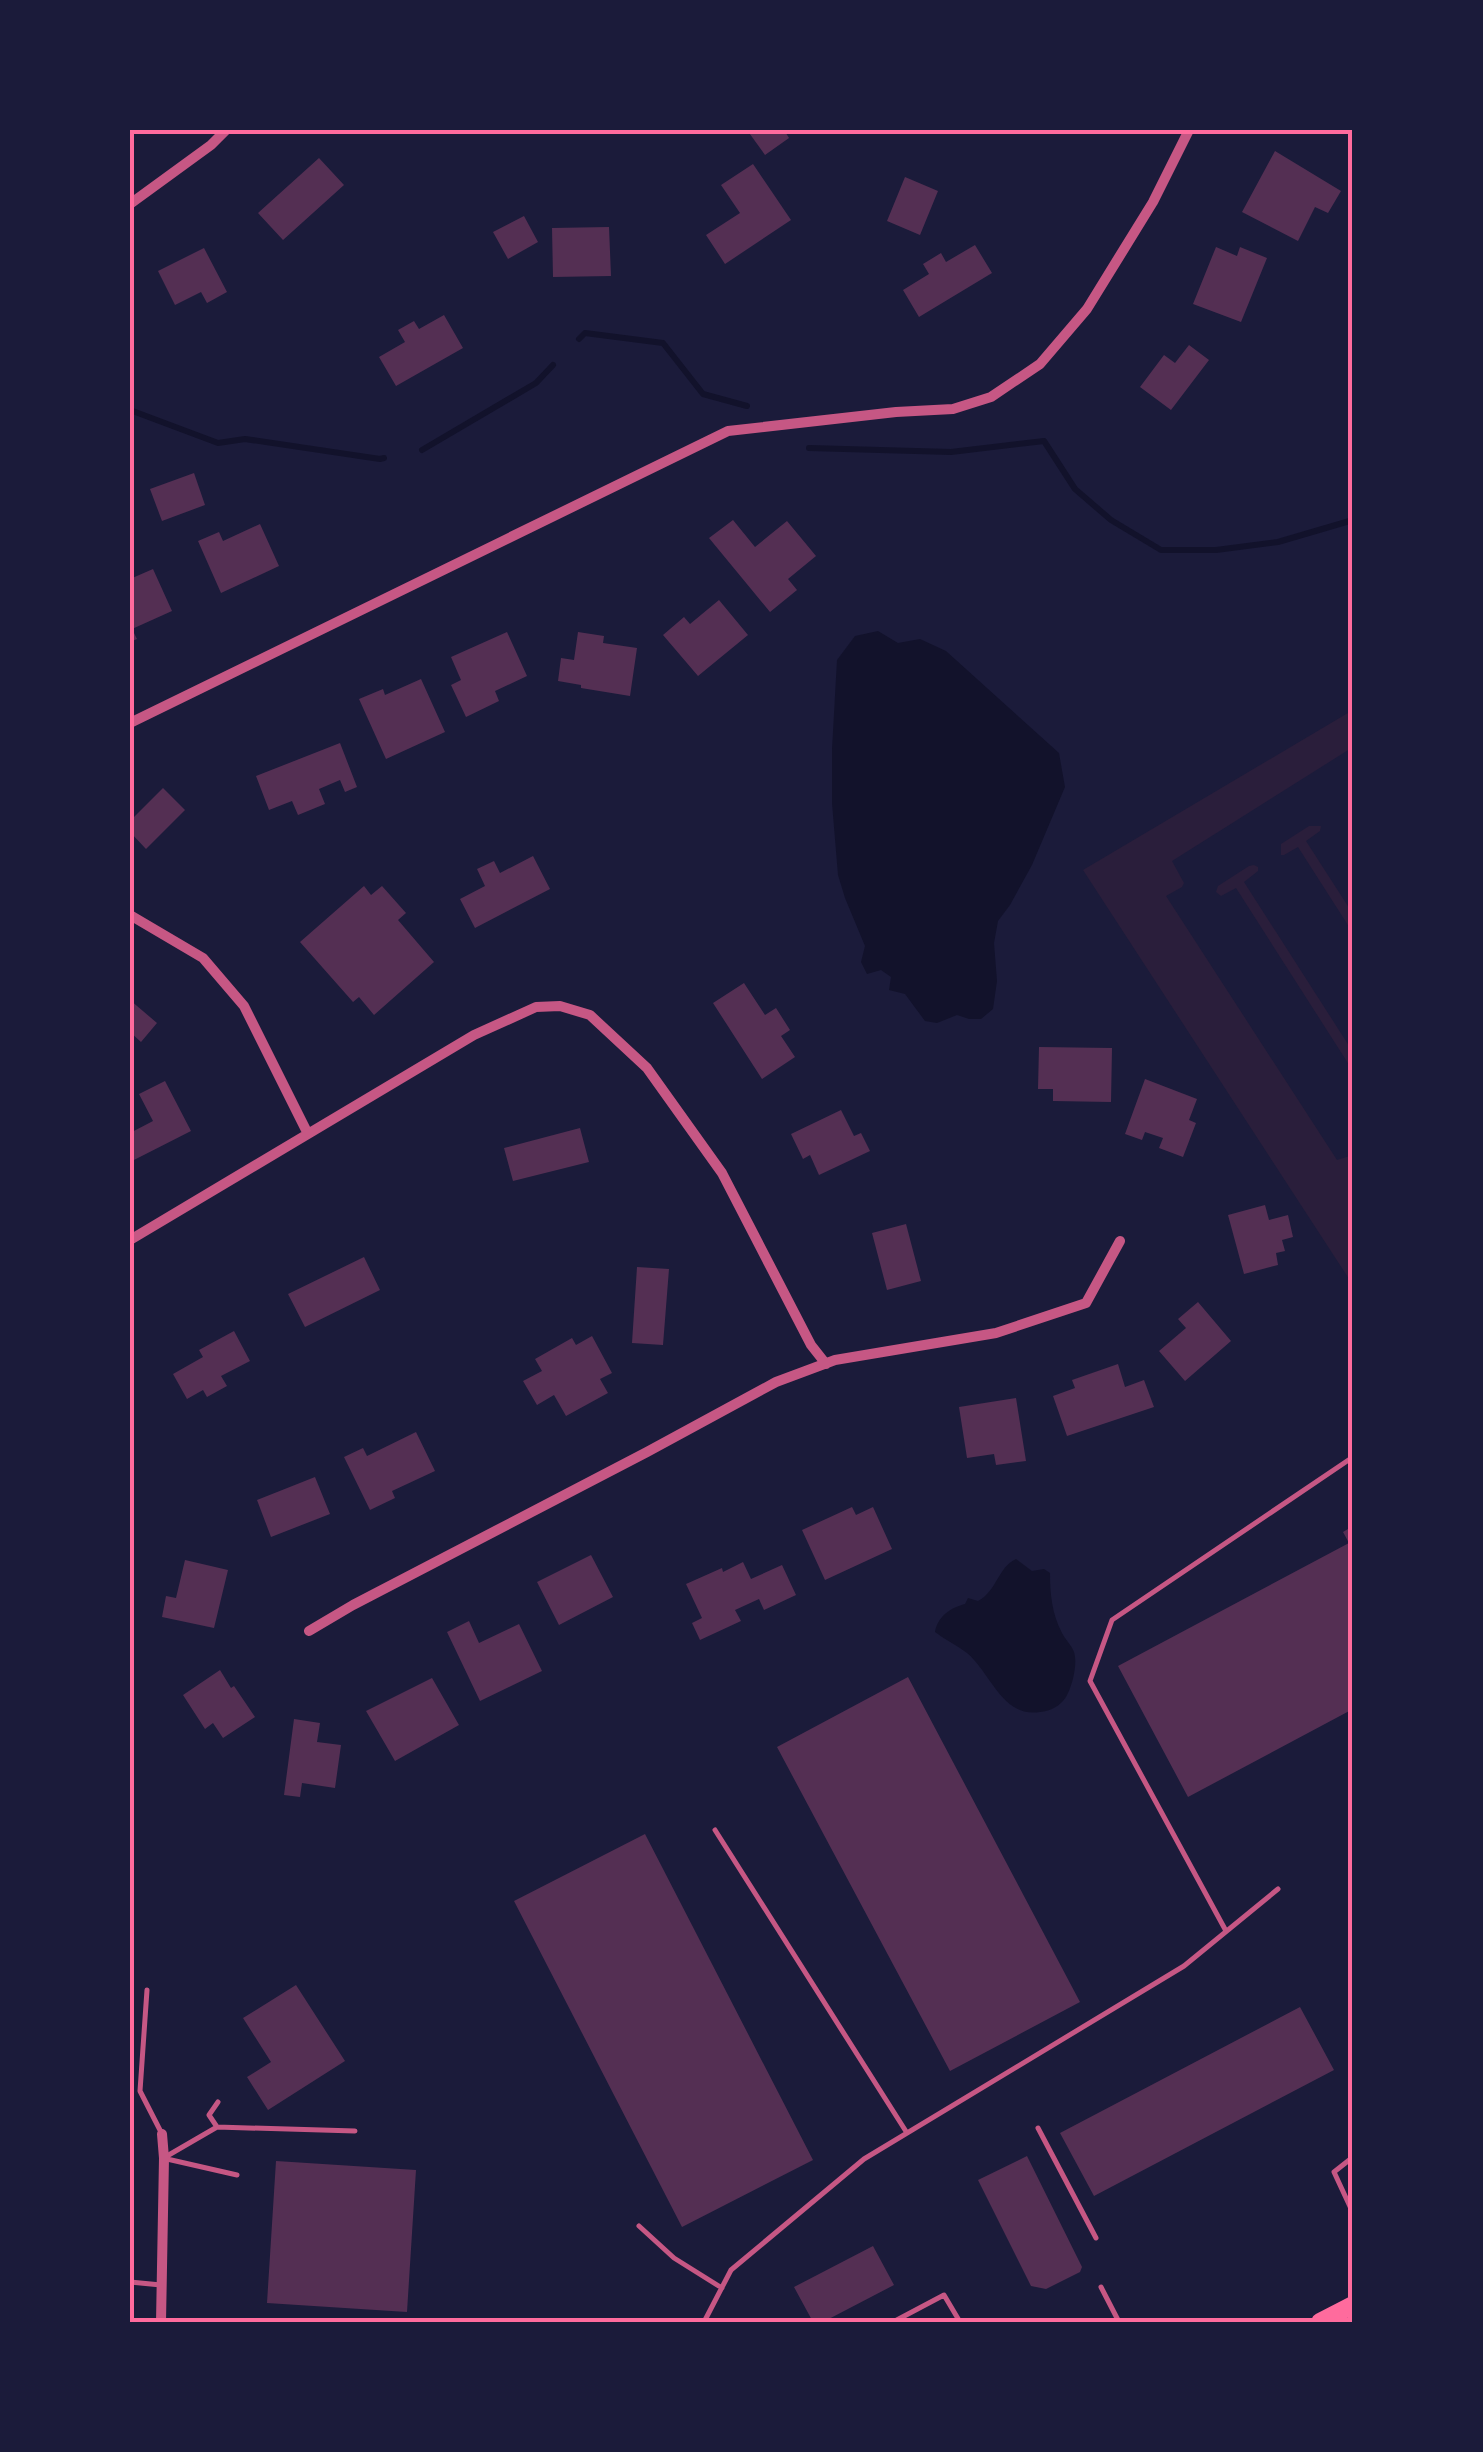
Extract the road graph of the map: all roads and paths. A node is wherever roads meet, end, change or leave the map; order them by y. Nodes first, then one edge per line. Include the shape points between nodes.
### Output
1 (226, 130) edge
2 (1189, 130) edge
3 (130, 204) edge
4 (130, 723) edge
5 (130, 915) edge
6 (308, 1134) junction
7 (130, 1240) edge
8 (1120, 1241) dead end
9 (826, 1364) junction
10 (1353, 1457) edge
11 (309, 1631) dead end
12 (715, 1830) dead end
13 (1278, 1889) dead end
14 (1226, 1931) junction
15 (147, 1990) dead end
16 (130, 2090) edge
17 (140, 2091) junction
18 (218, 2102) dead end
19 (217, 2126) junction
20 (1038, 2128) dead end
21 (355, 2131) dead end
22 (907, 2133) junction
23 (162, 2134) joint
24 (1353, 2157) edge
25 (164, 2158) junction
26 (237, 2175) dead end
27 (1353, 2213) edge
28 (639, 2226) dead end
29 (1096, 2238) dead end
30 (130, 2282) edge
31 (161, 2286) junction
32 (1101, 2287) dead end
33 (722, 2288) junction
34 (1353, 2305) edge
35 (161, 2322) edge
36 (704, 2322) edge
37 (893, 2322) edge
38 (960, 2322) edge
39 (1119, 2322) edge
40 (1320, 2322) edge

1 - 3 street
2 - 4 street via 1088,309 1040,364 991,396 953,409 728,431
5 - 6 street via 204,958 244,1006
6 - 7 street
6 - 9 street via 474,1035 536,1007 590,1016 647,1068 722,1173
8 - 9 street via 1086,1303 996,1333
9 - 11 street via 776,1382
10 - 14 lane via 1112,1620 1090,1682
12 - 22 lane
13 - 14 lane
14 - 22 lane via 1184,1966
15 - 17 lane
16 - 17 lane
17 - 23 lane
18 - 19 lane via 209,2114
19 - 21 lane
19 - 25 lane
20 - 29 lane
22 - 33 lane via 864,2159 760,2245 731,2270
23 - 25 street
24 - 27 lane via 1334,2172
25 - 26 lane
25 - 31 street
28 - 33 lane
30 - 31 lane
31 - 35 street
32 - 39 lane
33 - 36 lane
34 - 40 highway
37 - 38 lane via 944,2295

